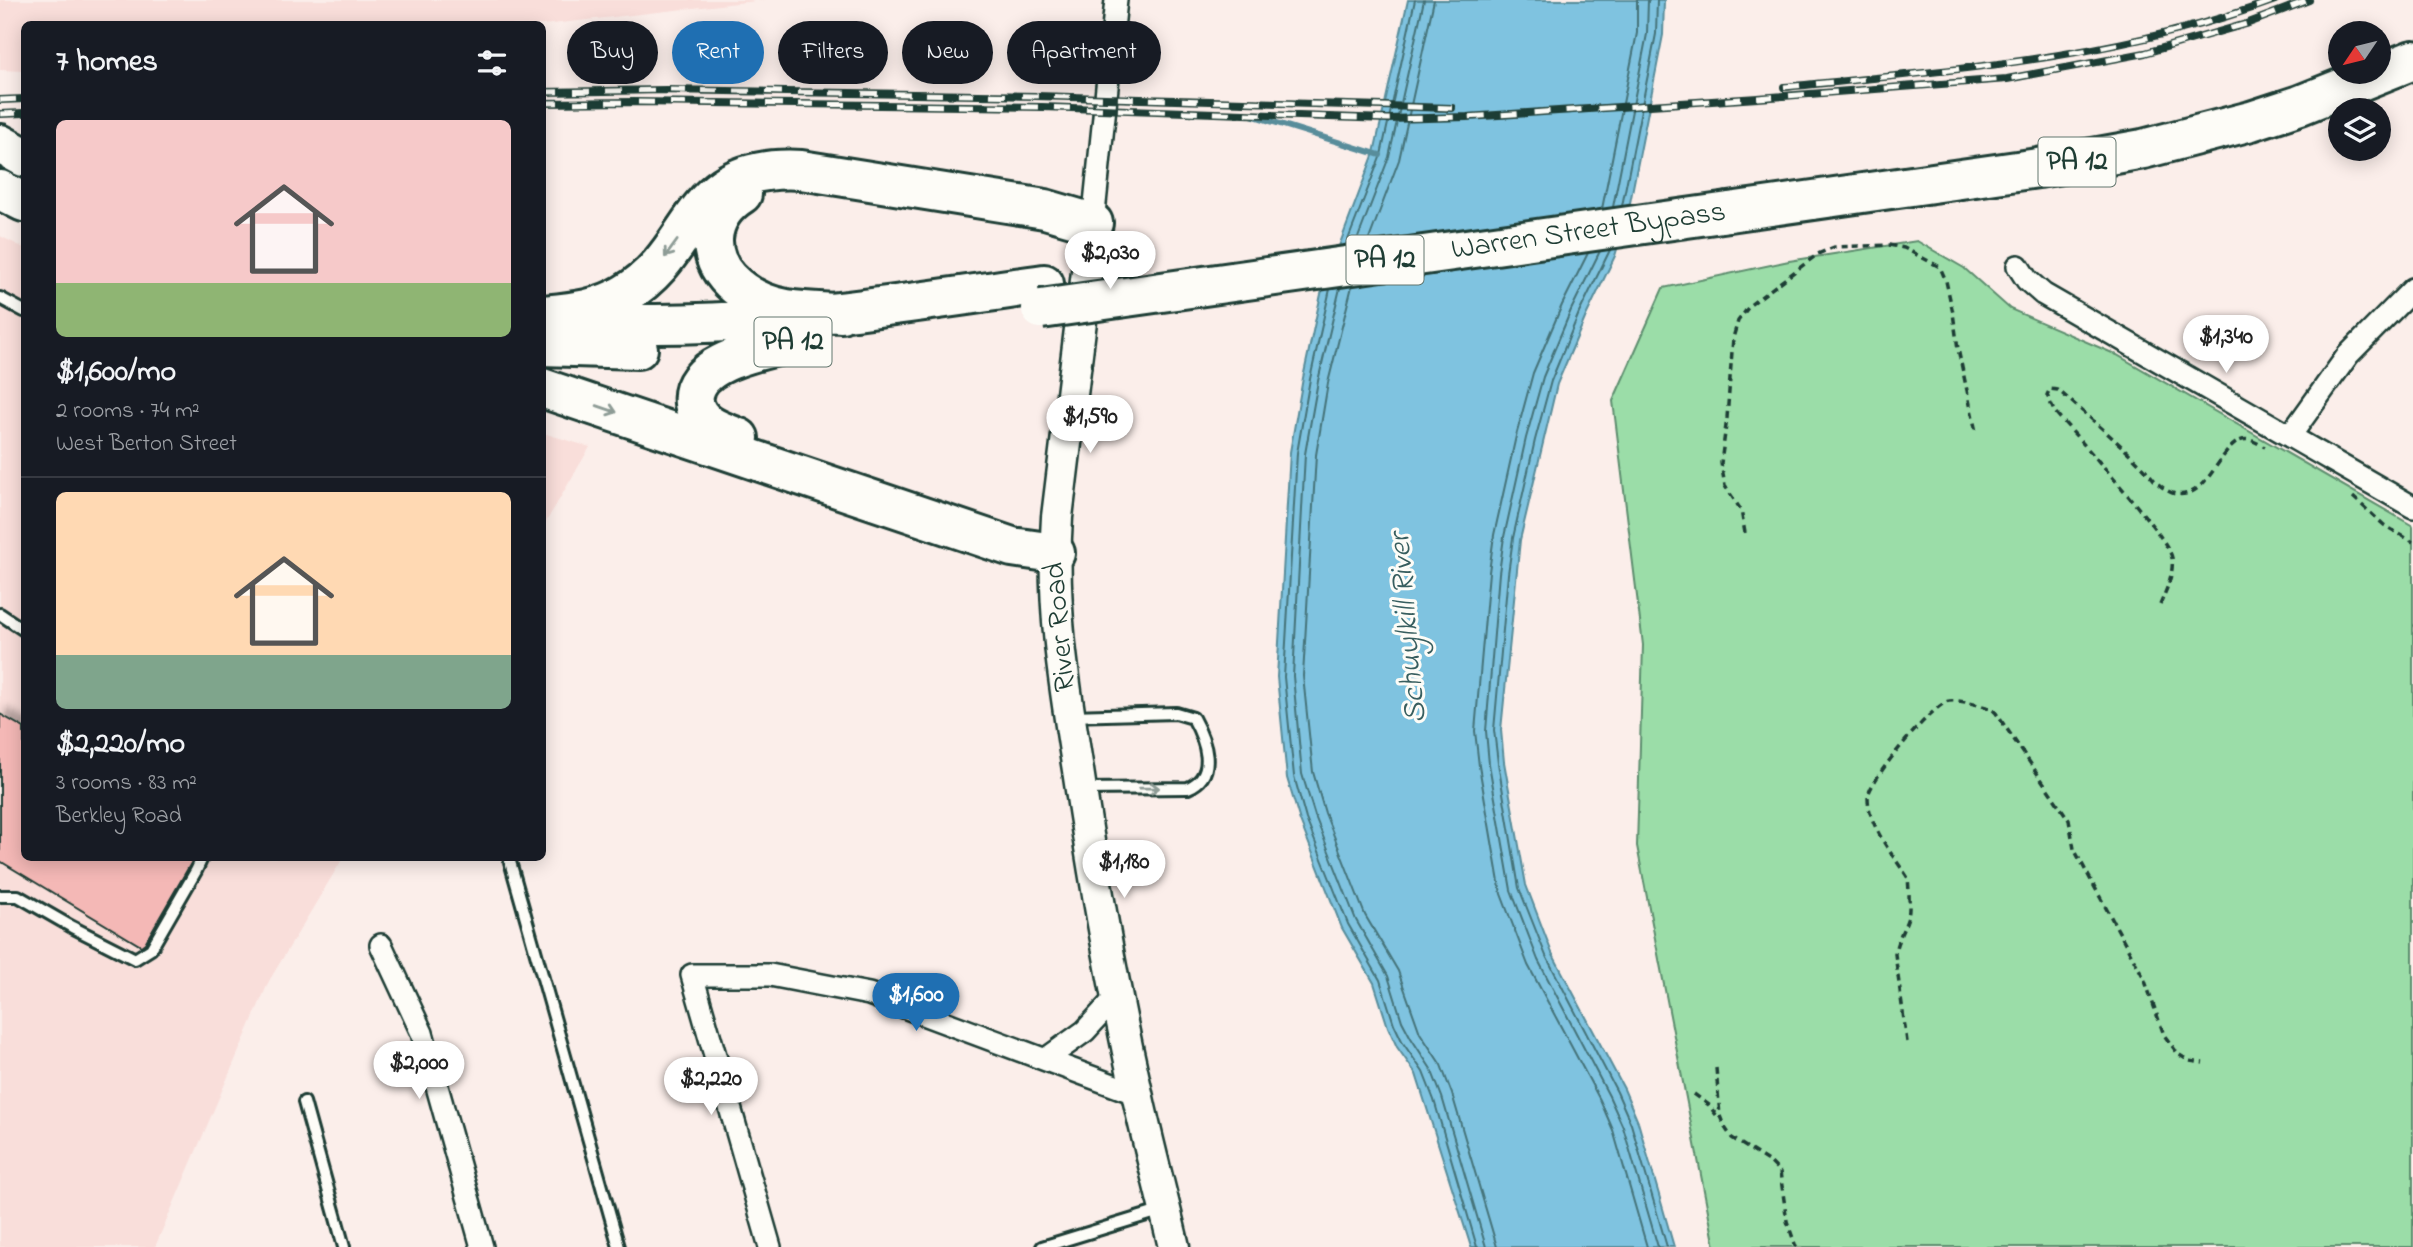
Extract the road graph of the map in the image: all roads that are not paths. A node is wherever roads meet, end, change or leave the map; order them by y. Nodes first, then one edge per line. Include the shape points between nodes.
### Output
1 (1116, 0) edge
2 (2413, 35) edge
3 (2391, 44) edge
4 (2413, 60) edge
5 (2328, 69) edge
6 (0, 144) edge
7 (21, 155) edge
8 (0, 190) edge
9 (21, 200) edge
10 (1731, 200) junction
11 (1093, 223) junction
12 (2018, 266) dead end
13 (2413, 289) edge
14 (1042, 297) junction
15 (0, 298) edge
16 (21, 309) edge
17 (841, 313) junction
18 (546, 315) edge
19 (546, 316) edge
20 (793, 342) junction
21 (546, 346) edge
22 (546, 388) edge
23 (2290, 436) junction
24 (2412, 505) edge
25 (1055, 553) junction
26 (0, 614) edge
27 (21, 628) edge
28 (1069, 716) junction
29 (1080, 789) junction
30 (201, 861) edge
31 (510, 861) edge
32 (0, 896) edge
33 (381, 946) dead end
34 (1118, 996) junction
35 (1046, 1059) junction
36 (1137, 1094) junction
37 (304, 1102) dead end
38 (1166, 1209) junction
39 (344, 1247) edge
40 (482, 1247) edge
41 (619, 1247) edge
42 (770, 1247) edge
43 (1042, 1247) edge
44 (1174, 1247) edge

1 - 11 street, River Road
2 - 3 highway
4 - 10 highway, Warren Street Bypass / PA 12 via 2300,105 2143,149 2038,168
5 - 10 highway, Warren Street Bypass / PA 12 via 2244,99 2125,129
6 - 7 highway
8 - 9 highway
10 - 14 highway, Warren Street Bypass / PA 12, bridge
11 - 17 highway via 1043,223 783,184 754,189 728,205 715,226 714,249 723,273 733,284 774,306
11 -> 18 highway via 1045,208 801,170 766,170 734,180 710,197 653,271 627,294 595,308
11 - 25 street, River Road
12 - 23 street via 2043,294
13 - 23 street via 2348,355
14 - 17 highway, Warren Street Bypass / PA 12
14 - 20 highway, Warren Street Bypass / PA 12
15 - 16 lane
17 - 19 highway, Warren Street Bypass / PA 12 via 685,325
20 - 21 highway, Warren Street Bypass / PA 12 via 686,349
20 - 25 highway via 725,362 705,374 694,401 707,424 1017,532
22 -> 25 highway via 1012,547
23 - 24 street
25 - 28 street, River Road via 1056,621
26 - 27 lane
28 - 29 street, River Road
29 -> 28 lane via 1188,788 1204,773 1206,746 1194,718 1176,713
29 - 34 street, River Road
30 - 32 lane via 151,950 135,959 18,896
31 - 41 lane
33 - 40 street via 422,1033
34 - 35 street via 1085,1031
34 - 36 street, River Road
35 - 36 street
35 - 42 street via 869,994 771,975 692,975
36 - 38 street, River Road
37 - 39 lane
38 - 43 lane
38 - 44 street, River Road

